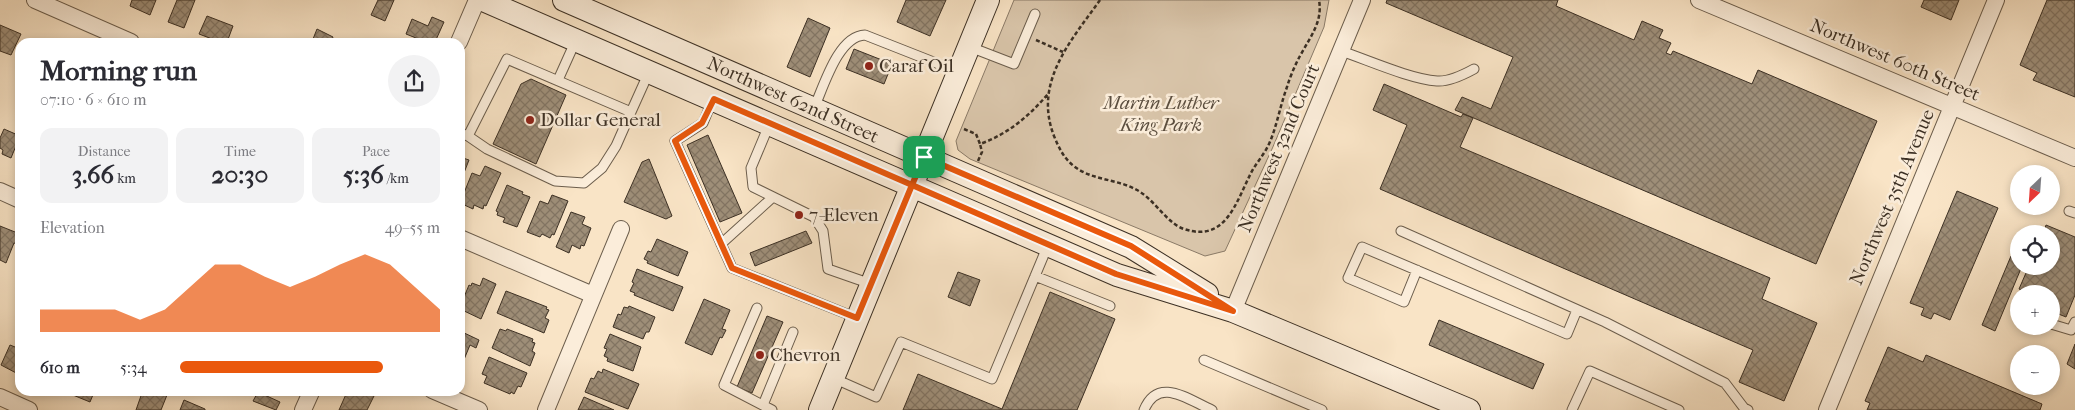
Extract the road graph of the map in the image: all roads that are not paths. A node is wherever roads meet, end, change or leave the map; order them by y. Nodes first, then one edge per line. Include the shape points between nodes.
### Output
1 (34, 0) edge
2 (477, 0) edge
3 (484, 0) edge
4 (564, 0) edge
5 (988, 0) edge
6 (1362, 0) edge
7 (1700, 0) edge
8 (1996, 0) edge
9 (1035, 14) dead end
10 (122, 38) edge
11 (461, 38) edge
12 (576, 40) junction
13 (970, 47) junction
14 (1341, 51) junction
15 (1474, 69) dead end
16 (649, 72) junction
17 (959, 72) junction
18 (558, 80) junction
19 (714, 99) junction
20 (1952, 105) junction
21 (814, 109) junction
22 (631, 112) junction
23 (770, 123) junction
24 (465, 133) edge
25 (465, 136) edge
26 (924, 157) junction
27 (2075, 158) edge
28 (912, 185) junction
29 (0, 191) edge
30 (773, 197) junction
31 (15, 198) edge
32 (621, 229) dead end
33 (1401, 231) dead end
34 (465, 240) edge
35 (721, 244) junction
36 (1048, 244) junction
37 (1418, 270) junction
38 (1035, 276) junction
39 (871, 284) junction
40 (593, 295) junction
41 (1110, 306) dead end
42 (757, 308) dead end
43 (1577, 310) junction
44 (1233, 311) junction
45 (857, 318) junction
46 (2075, 322) edge
47 (2060, 327) edge
48 (793, 332) dead end
49 (1204, 360) dead end
50 (833, 378) junction
51 (309, 396) edge
52 (446, 396) edge
53 (0, 397) edge
54 (763, 405) junction
55 (1456, 407) edge
56 (29, 410) edge
57 (303, 410) edge
58 (479, 410) edge
59 (546, 410) edge
60 (772, 410) edge
61 (820, 410) edge
62 (1144, 410) edge
63 (1212, 410) edge
64 (1322, 410) edge
65 (1572, 410) edge
66 (1679, 410) edge
67 (1748, 410) edge
68 (1827, 410) edge

1 - 10 street
2 - 11 street
3 - 12 main road, Northwest 62nd Street
4 - 21 main road, Northwest 62nd Street
5 - 13 main road
6 - 14 street, Northwest 32nd Court
7 - 20 street, Northwest 60th Street
8 - 20 street, Northwest 35th Avenue
9 - 13 lane via 1014,64
12 - 16 main road, Northwest 62nd Street
12 - 18 lane
13 - 17 main road
14 - 15 lane via 1438,81 1458,77
14 - 44 street, Northwest 32nd Court
16 - 19 main road, Northwest 62nd Street
16 - 22 lane
17 - 21 lane via 859,35 848,42 836,58
17 - 26 main road
18 - 22 lane
18 - 24 lane via 507,59
19 - 23 main road, Northwest 62nd Street
19 - 35 lane via 702,123 675,141
20 - 27 street, Northwest 60th Street
20 - 68 street, Northwest 35th Avenue
21 - 26 main road, Northwest 62nd Street
22 - 25 lane via 602,168 584,183 554,181
23 - 28 main road, Northwest 62nd Street
23 - 30 lane via 751,168 753,187
26 - 28 main road
26 - 44 main road, Northwest 62nd Street via 1131,246
28 - 36 main road, Northwest 62nd Street
28 - 39 main road
29 - 31 street
30 - 35 lane
30 - 39 lane via 814,217 823,231 828,269
32 - 40 street
33 - 43 lane
34 - 40 street
35 - 45 lane via 732,268
36 - 38 lane
36 - 44 main road, Northwest 62nd Street via 1116,274
37 - 37 lane via 1362,247 1348,278 1404,302
37 - 43 lane via 1567,334
38 - 41 lane
38 - 50 lane via 992,379 900,342 876,397
39 - 45 main road
40 - 59 street
42 - 54 lane via 724,385
43 - 67 lane via 1725,383
44 - 55 main road, Northwest 62nd Street
45 - 50 main road
46 - 47 lane via 2071,330
48 - 54 lane
49 - 64 lane
50 - 61 main road
51 - 57 street
52 - 58 street
53 - 56 street
54 - 60 lane
62 - 63 lane via 1152,395 1169,391
65 - 66 lane via 1590,371

